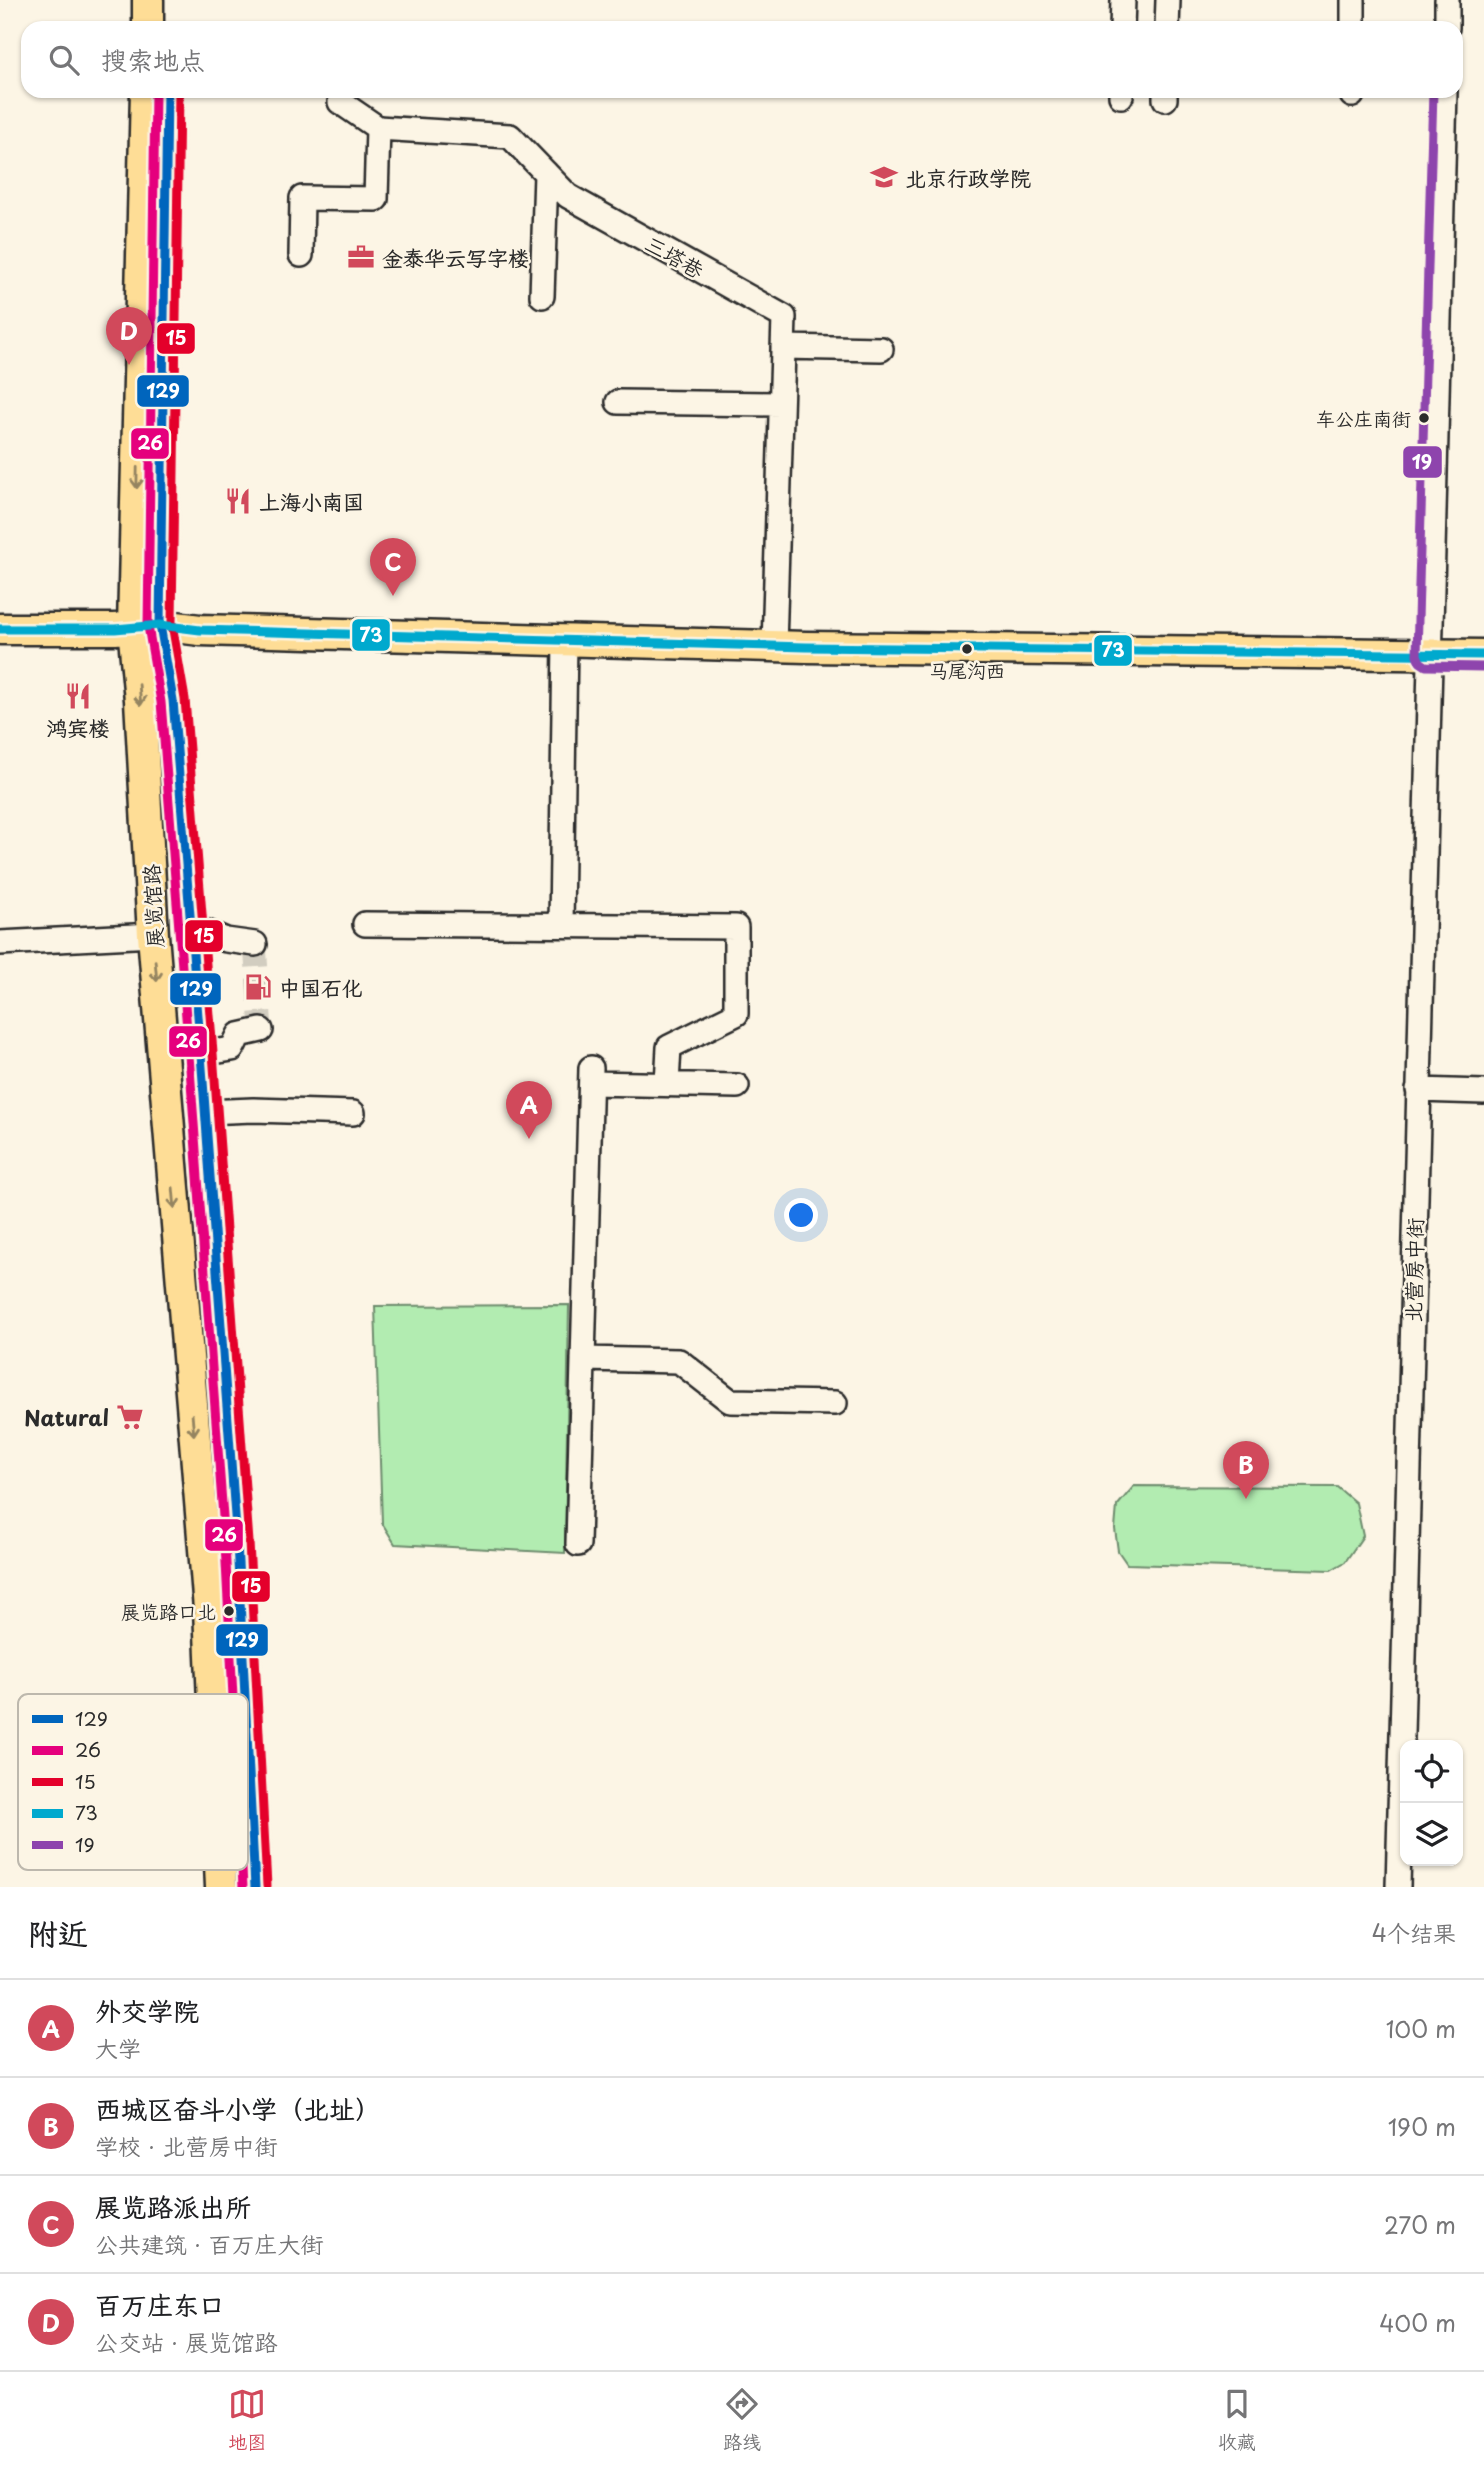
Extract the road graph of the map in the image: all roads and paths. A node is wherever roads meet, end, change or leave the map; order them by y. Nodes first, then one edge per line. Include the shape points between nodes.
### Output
1 (148, 0) edge
2 (168, 0) edge
3 (1123, 0) edge
4 (1168, 0) edge
5 (1353, 0) edge
6 (1447, 0) edge
7 (148, 21) edge
8 (167, 21) edge
9 (1122, 21) edge
10 (1167, 21) edge
11 (1353, 21) edge
12 (1447, 21) edge
13 (146, 98) edge
14 (167, 98) edge
15 (1445, 98) edge
16 (340, 102) dead end
17 (378, 128) junction
18 (547, 173) junction
19 (301, 255) dead end
20 (542, 296) dead end
21 (783, 347) junction
22 (881, 349) dead end
23 (618, 402) dead end
24 (781, 404) junction
25 (146, 626) junction
26 (0, 629) edge
27 (565, 640) junction
28 (774, 646) junction
29 (1429, 654) junction
30 (1484, 655) edge
31 (365, 924) dead end
32 (190, 925) junction
33 (561, 925) junction
34 (153, 935) junction
35 (0, 943) edge
36 (255, 944) dead end
37 (261, 1030) dead end
38 (201, 1055) junction
39 (667, 1084) junction
40 (737, 1086) dead end
41 (1418, 1090) junction
42 (1484, 1092) edge
43 (205, 1112) junction
44 (353, 1113) dead end
45 (583, 1359) junction
46 (835, 1403) dead end
47 (578, 1544) dead end
48 (213, 1694) edge
49 (245, 1694) edge
50 (248, 1755) edge
51 (255, 1887) edge
52 (1398, 1887) edge

1 - 7 main road
2 - 8 main road
3 - 9 street
4 - 10 street
5 - 11 street
6 - 12 street
13 -> 25 main road, 展览馆路
14 - 25 main road, 展览馆路
15 - 29 street
16 - 17 street
17 - 18 street, 三塔巷 via 510,136
17 - 19 street via 376,199 302,198
18 - 20 street
18 - 21 street, 三塔巷 via 568,196 783,317
21 - 22 street
21 - 24 street, 三塔巷
23 - 24 street
24 - 28 street, 三塔巷
25 - 26 main road
25 - 27 main road
25 - 32 main road, 展览馆路 via 173,700
25 -> 34 main road, 展览馆路 via 140,700
27 - 28 main road
27 - 33 street
28 - 29 main road
29 - 30 main road
29 - 41 street, 北营房中街
31 - 33 street
32 - 36 street via 226,940
32 - 38 main road, 展览馆路
33 - 39 street via 736,927 736,1014 669,1047
34 - 35 street
34 -> 48 main road, 展览馆路
37 - 38 street via 239,1035 232,1049
38 - 43 main road, 展览馆路
39 - 40 street
39 - 45 street via 591,1076
41 - 42 street
41 - 52 street, 北营房中街
43 - 44 street
43 - 49 main road, 展览馆路
45 - 46 street via 679,1361 730,1401
45 - 47 street
50 - 51 main road, 展览馆路

